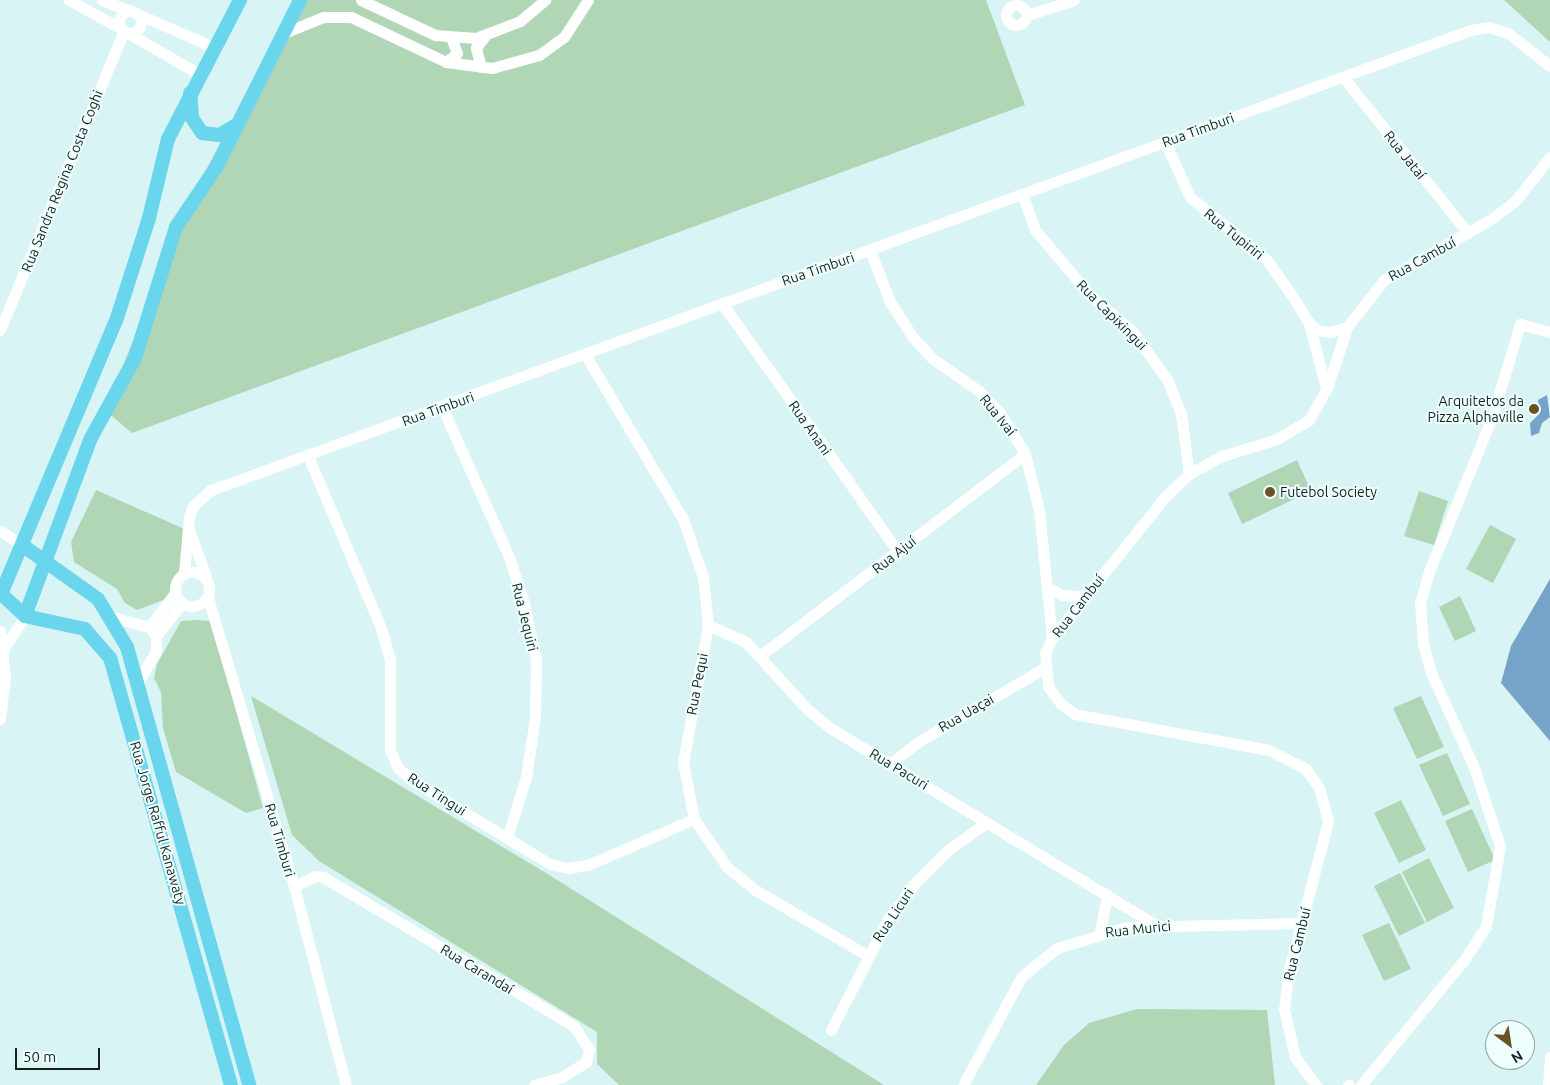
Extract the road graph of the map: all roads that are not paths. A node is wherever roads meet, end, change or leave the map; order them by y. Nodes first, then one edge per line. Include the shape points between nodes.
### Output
1 (69, 0) edge
2 (102, 0) edge
3 (240, 0) edge
4 (300, 0) edge
5 (361, 0) edge
6 (545, 0) edge
7 (588, 0) edge
8 (1074, 0) edge
9 (132, 12) junction
10 (1026, 15) dead end
11 (125, 31) junction
12 (284, 33) junction
13 (452, 36) junction
14 (485, 36) junction
15 (213, 47) junction
16 (446, 62) junction
17 (1550, 66) edge
18 (481, 67) junction
19 (199, 74) junction
20 (1343, 77) junction
21 (190, 92) junction
22 (241, 121) junction
23 (1165, 142) junction
24 (1550, 157) edge
25 (1022, 194) junction
26 (1468, 233) junction
27 (870, 250) junction
28 (722, 303) junction
29 (1309, 323) junction
30 (1347, 327) junction
31 (0, 330) edge
32 (1550, 332) edge
33 (585, 354) junction
34 (1326, 388) junction
35 (442, 407) junction
36 (1025, 454) junction
37 (308, 456) junction
38 (1189, 474) junction
39 (0, 531) edge
40 (189, 531) junction
41 (22, 545) junction
42 (898, 552) junction
43 (44, 558) junction
44 (184, 573) junction
45 (206, 577) junction
46 (1047, 587) junction
47 (1, 596) edge
48 (1085, 597) junction
49 (179, 598) junction
50 (208, 598) junction
51 (25, 616) junction
52 (112, 617) junction
53 (708, 625) junction
54 (0, 631) edge
55 (152, 632) junction
56 (1052, 638) junction
57 (1, 652) edge
58 (761, 655) junction
59 (1044, 668) junction
60 (139, 680) junction
61 (0, 719) edge
62 (154, 733) junction
63 (134, 738) junction
64 (891, 763) junction
65 (694, 819) junction
66 (986, 823) junction
67 (507, 838) junction
68 (294, 886) junction
69 (1107, 894) junction
70 (1301, 923) junction
71 (1155, 925) junction
72 (1100, 932) junction
73 (867, 955) junction
74 (831, 1030) dead end
75 (1550, 1057) edge
76 (1548, 1084) edge
77 (231, 1085) edge
78 (249, 1085) edge
79 (346, 1085) edge
80 (534, 1085) edge
81 (963, 1085) edge
82 (1316, 1085) edge
83 (1361, 1085) edge

1 - 11 street
2 - 9 street
3 - 15 main road
4 - 12 main road
5 - 13 street via 435,35
6 - 14 street via 520,21
7 - 18 street via 564,37 539,55
8 - 10 street
9 - 11 street, Rua Sandra Regina Costa Coghi via 119,19
9 - 11 street, Rua Sandra Regina Costa Coghi via 141,23 138,29
9 - 15 street
11 - 19 street
11 - 31 street, Rua Sandra Regina Costa Coghi
12 - 16 street via 323,16 351,17
12 - 22 main road
13 - 14 street
13 - 16 street via 457,53
14 - 18 street via 476,48
15 - 19 main road
16 - 18 street
17 - 20 street, Rua Timburi via 1508,33 1489,27 1471,30
19 - 21 main road
20 - 23 street, Rua Timburi
20 - 26 street, Rua Jataí
21 - 22 main road via 192,118 202,133 212,136 226,133
21 - 41 main road via 168,140 149,218 116,321
22 - 43 main road via 217,166 176,227 134,358 91,438
23 - 25 street, Rua Timburi
23 - 29 street, Rua Tupiriri via 1190,196 1267,260
24 - 26 street, Rua Cambuí via 1515,201
25 - 27 street, Rua Timburi
25 - 38 street, Rua Capixingui via 1035,230 1090,295 1132,331 1167,379 1181,414
26 - 30 street, Rua Cambuí via 1384,280
27 - 28 street, Rua Timburi
27 - 36 street, Rua Ivaí via 890,302 912,336 932,358 979,391 1000,413
28 - 33 street, Rua Timburi
28 - 42 street, Rua Anani
29 - 30 street via 1317,330 1330,332
29 - 34 street, Rua Tupiriri
30 - 34 street, Rua Cambuí
32 - 83 street via 1520,324 1492,417 1430,569 1420,603 1423,643 1431,673 1473,765 1500,846 1486,926 1464,960
33 - 35 street, Rua Timburi
33 - 53 street, Rua Pequi via 686,526 703,577
34 - 38 street, Rua Cambuí via 1309,420 1297,428 1277,439 1222,456
35 - 37 street, Rua Timburi
35 - 67 street, Rua Jequiri via 508,557 524,603 536,660 535,718 526,776
36 - 42 street, Rua Ajuí
36 - 46 street, Rua Ivaí via 1039,510
37 - 40 street, Rua Timburi via 202,496 193,506
37 - 67 street, Rua Tingui via 381,628 390,660 390,750 398,768 413,781
38 - 48 street, Rua Cambuí via 1165,497
39 - 41 street
40 - 44 street, Rua Timburi
40 - 45 street, Rua Timburi
41 - 43 main road, Rua Jorge Rafful Kanawaty
41 - 47 main road
42 - 58 street, Rua Ajuí
43 - 51 main road
43 - 52 main road, Rua Jorge Rafful Kanawaty via 98,599
44 - 45 street via 196,572
44 - 49 street via 176,582
45 - 50 street via 210,587
46 - 48 street via 1062,595
46 - 56 street, Rua Ivaí
47 - 51 main road
48 - 56 street, Rua Cambuí
49 - 50 street via 193,606
49 - 55 street
50 - 68 street, Rua Timburi
51 - 57 street
51 - 63 main road, Rua Jorge Rafful Kanawaty via 85,628 99,640 110,658
52 - 55 street
52 - 60 main road, Rua Jorge Rafful Kanawaty
53 - 58 street, Rua Pacuri via 746,642
53 - 65 street, Rua Pequi via 683,762
54 - 57 street
55 - 60 street via 156,651
56 - 59 street, Rua Cambuí
57 - 61 street via 5,678
58 - 64 street, Rua Pacuri via 788,689 832,729
59 - 64 street, Rua Uaçai via 918,742
59 - 70 street, Rua Cambuí via 1048,686 1061,704 1075,714 1269,750 1306,769 1326,803 1328,821
60 - 62 main road, Rua Jorge Rafful Kanawaty
62 - 63 main road
62 - 78 main road, Rua Jorge Rafful Kanawaty
63 - 77 main road, Rua Jorge Rafful Kanawaty
64 - 66 street, Rua Pacuri
65 - 67 street, Rua Tingui via 588,865 568,868 550,864
65 - 73 street, Rua Pequi via 727,867 757,891
66 - 69 street, Rua Pacuri
66 - 73 street, Rua Licuri via 948,850 914,884
68 - 79 street, Rua Timburi
68 - 80 street, Rua Carandaí via 315,876 323,877 574,1026 589,1049 586,1062 562,1077
69 - 71 street, Rua Pacuri
69 - 72 street
70 - 71 street, Rua Murici
70 - 82 street, Rua Cambuí via 1284,1009 1295,1057
71 - 72 street, Rua Murici
72 - 81 street, Rua Murici via 1057,948 1022,976
73 - 74 street, Rua Licuri
75 - 76 street

